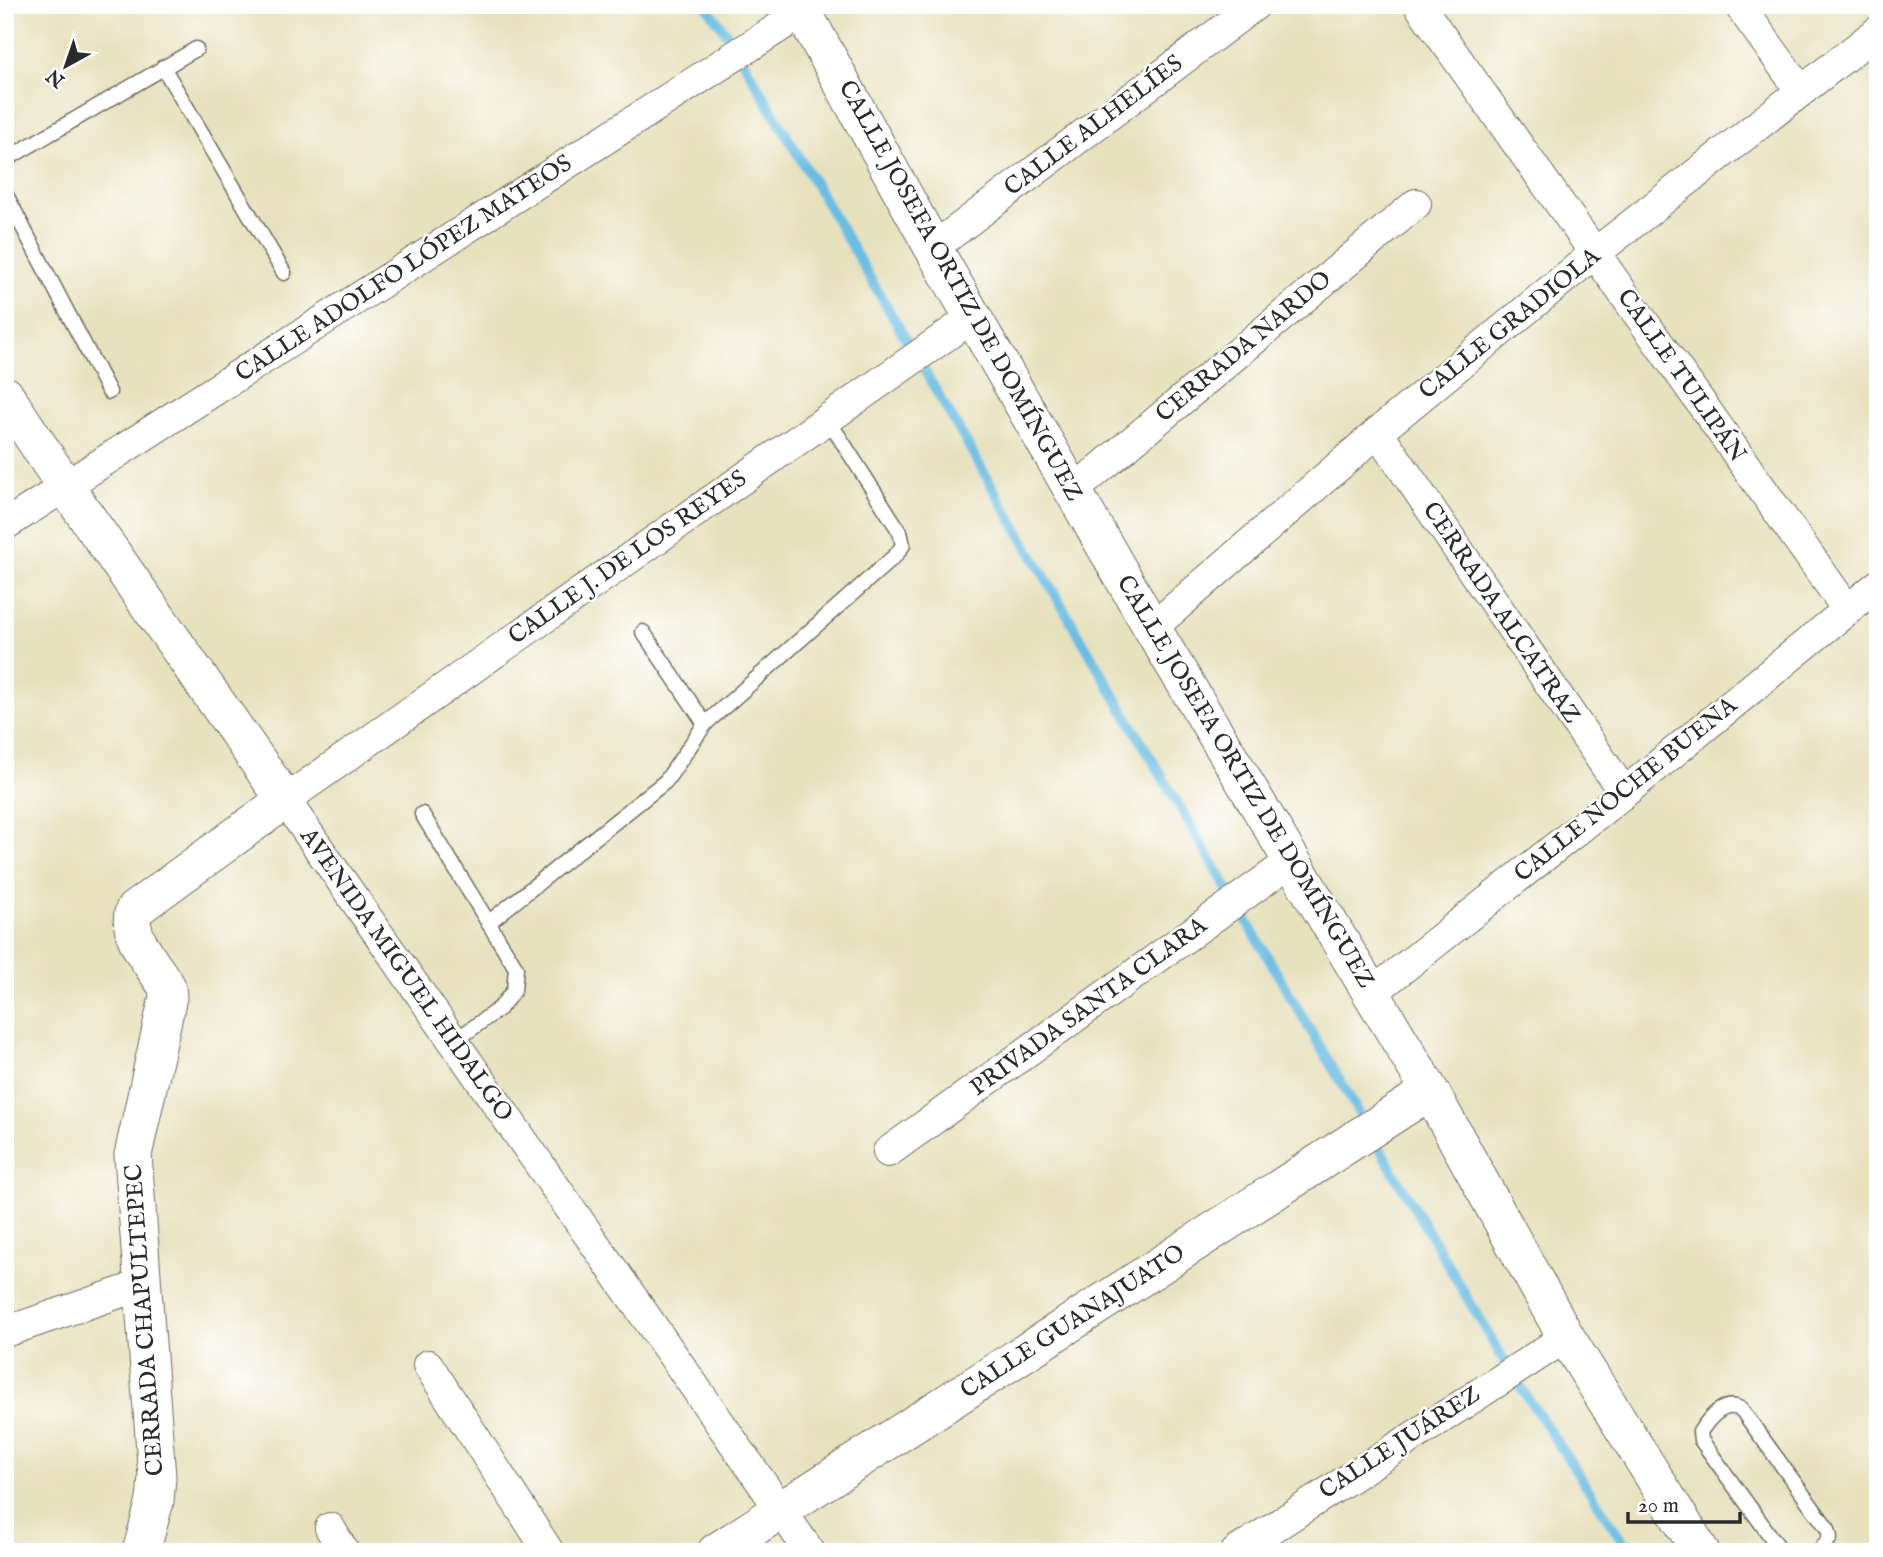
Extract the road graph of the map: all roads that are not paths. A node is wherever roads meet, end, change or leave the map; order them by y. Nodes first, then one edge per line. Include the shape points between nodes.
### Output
1 (1255, 5) edge
2 (1419, 5) edge
3 (1740, 5) edge
4 (801, 8) edge
5 (1878, 31) edge
6 (196, 49) dead end
7 (163, 66) junction
8 (1801, 91) junction
9 (5, 160) edge
10 (5, 193) edge
11 (1416, 204) dead end
12 (933, 248) junction
13 (1594, 254) junction
14 (284, 273) dead end
15 (959, 327) junction
16 (109, 392) dead end
17 (5, 395) edge
18 (827, 418) junction
19 (1378, 432) junction
20 (65, 486) junction
21 (1073, 491) junction
22 (5, 525) edge
23 (1878, 585) edge
24 (1847, 609) junction
25 (1152, 628) junction
26 (643, 632) dead end
27 (705, 724) junction
28 (1624, 793) junction
29 (285, 800) junction
30 (422, 814) dead end
31 (1290, 862) junction
32 (488, 923) junction
33 (1372, 993) junction
34 (452, 1043) junction
35 (1430, 1091) junction
36 (888, 1152) dead end
37 (145, 1284) junction
38 (5, 1332) edge
39 (1566, 1337) junction
40 (428, 1365) dead end
41 (781, 1508) junction
42 (141, 1552) edge
43 (549, 1552) edge
44 (716, 1552) edge
45 (810, 1552) edge
46 (1236, 1552) edge
47 (1701, 1552) edge
48 (1782, 1552) edge
49 (1818, 1552) edge

1 - 12 street, CALLE ALHELÍES
2 - 13 street, CALLE TULIPÁN
3 - 8 street
4 - 12 street, CALLE JOSEFA ORTIZ DE DOMÍNGUEZ
4 - 20 street, CALLE ADOLFO LÓPEZ MATEOS via 761,40
5 - 8 street, CALLE GRADIOLA
6 - 7 lane
7 - 9 lane
7 - 14 lane
8 - 13 street, CALLE GRADIOLA
10 - 16 lane
11 - 21 street, CERRADA NARDO
12 - 15 street, CALLE JOSEFA ORTIZ DE DOMÍNGUEZ
13 - 19 street, CALLE GRADIOLA
13 - 24 street, CALLE TULIPÁN
15 - 18 street, CALLE J. DE LOS REYES
15 - 21 street, CALLE JOSEFA ORTIZ DE DOMÍNGUEZ
17 - 20 street, AVENIDA MIGUEL HIDALGO
18 - 27 lane via 900,532 903,545
18 - 29 street, CALLE J. DE LOS REYES
19 - 25 street, CALLE GRADIOLA
19 - 28 street, CERRADA ALCATRAZ
20 - 22 street, CALLE ADOLFO LÓPEZ MATEOS
20 - 29 street, AVENIDA MIGUEL HIDALGO
21 - 25 street, CALLE JOSEFA ORTIZ DE DOMÍNGUEZ
23 - 24 street, CALLE NOCHE BUENA
24 - 28 street, CALLE NOCHE BUENA
25 - 31 street, CALLE JOSEFA ORTIZ DE DOMÍNGUEZ
26 - 27 lane
27 - 32 lane via 666,781
28 - 33 street, CALLE NOCHE BUENA
29 - 34 street, AVENIDA MIGUEL HIDALGO
29 - 37 street, CERRADA CHAPULTEPEC via 134,910 131,919 168,997 133,1154
30 - 32 lane
31 - 33 street, CALLE JOSEFA ORTIZ DE DOMÍNGUEZ
31 - 36 street, PRIVADA SANTA CLARA
32 - 34 lane via 516,968 514,990 500,1008
33 - 35 street, CALLE JOSEFA ORTIZ DE DOMÍNGUEZ
34 - 41 street, AVENIDA MIGUEL HIDALGO
35 - 39 street, CALLE JOSEFA ORTIZ DE DOMÍNGUEZ
35 - 41 street, CALLE GUANAJUATO
37 - 38 street
37 - 42 street, CERRADA CHAPULTEPEC via 157,1477 156,1501
39 - 46 street, CALLE JUÁREZ
39 - 47 street, CALLE JOSEFA ORTIZ DE DOMÍNGUEZ
40 - 43 street
41 - 44 street, CALLE GUANAJUATO
41 - 45 street, AVENIDA MIGUEL HIDALGO
48 - 49 lane via 1701,1440 1705,1424 1724,1406 1741,1409 1828,1529 1830,1538

